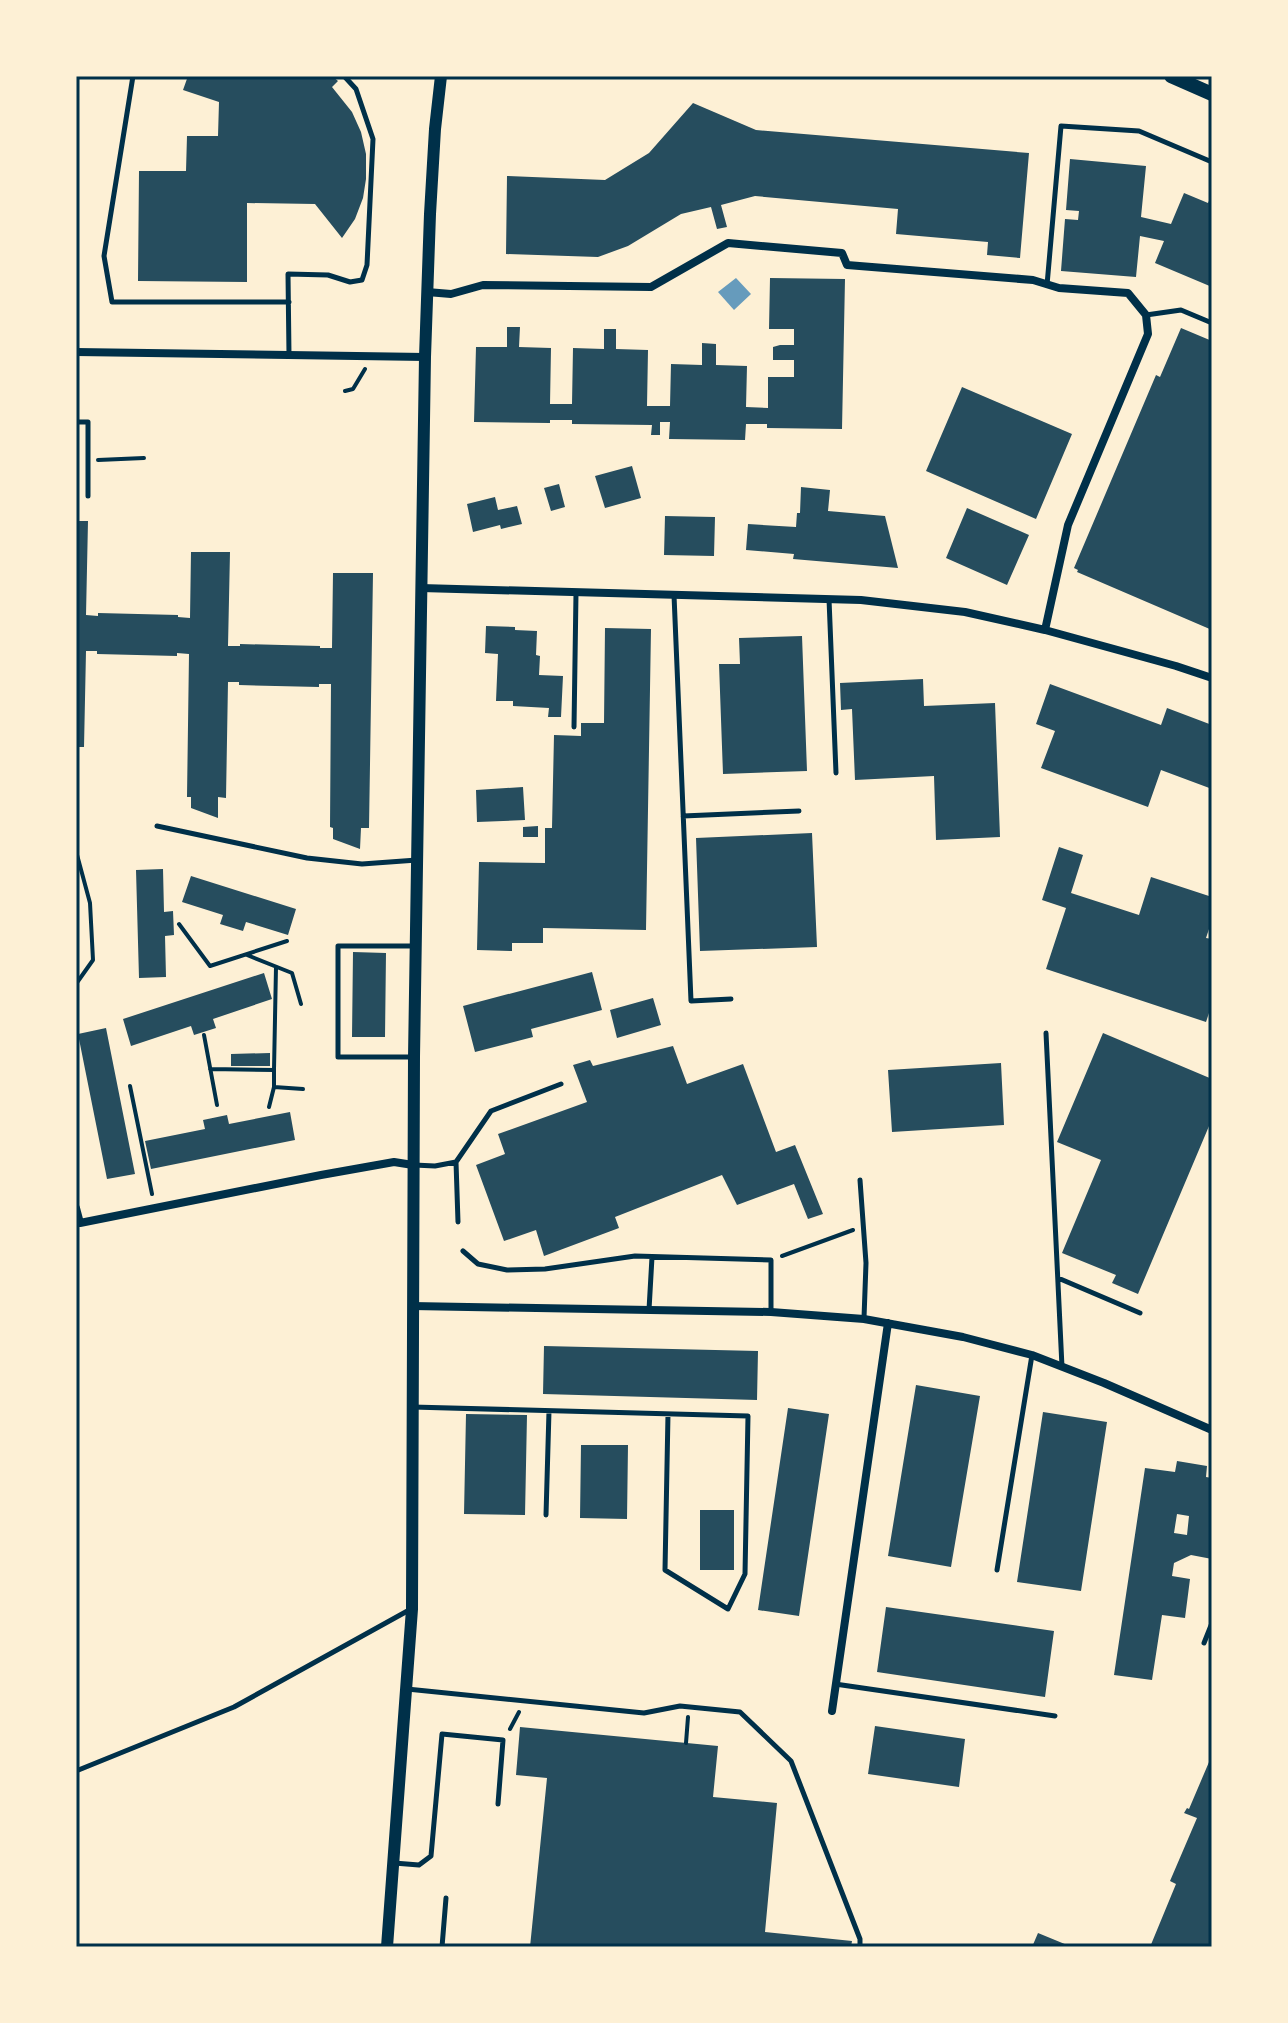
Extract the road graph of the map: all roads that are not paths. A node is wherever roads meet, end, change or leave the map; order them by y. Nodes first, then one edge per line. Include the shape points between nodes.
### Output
1 (133, 76) edge
2 (344, 76) edge
3 (441, 76) edge
4 (1171, 76) edge
5 (1212, 94) edge
6 (1212, 162) edge
7 (1047, 285) junction
8 (427, 292) junction
9 (289, 302) junction
10 (1146, 315) junction
11 (1212, 323) edge
12 (76, 352) edge
13 (289, 356) junction
14 (425, 357) junction
15 (76, 422) edge
16 (88, 496) dead end
17 (421, 588) junction
18 (576, 593) junction
19 (674, 595) junction
20 (829, 599) junction
21 (1045, 630) junction
22 (1212, 678) edge
23 (574, 727) dead end
24 (836, 773) dead end
25 (799, 811) dead end
26 (683, 816) junction
27 (157, 826) dead end
28 (418, 860) junction
29 (416, 946) junction
30 (731, 999) dead end
31 (1046, 1033) dead end
32 (414, 1057) junction
33 (561, 1084) dead end
34 (456, 1162) junction
35 (413, 1165) junction
36 (860, 1180) dead end
37 (76, 1208) edge
38 (458, 1222) dead end
39 (78, 1223) edge
40 (463, 1251) dead end
41 (652, 1257) junction
42 (1058, 1278) junction
43 (412, 1306) junction
44 (649, 1310) junction
45 (771, 1312) junction
46 (1140, 1313) dead end
47 (864, 1319) junction
48 (888, 1323) junction
49 (1032, 1355) junction
50 (1062, 1367) junction
51 (412, 1407) junction
52 (549, 1411) junction
53 (668, 1414) junction
54 (1212, 1430) edge
55 (546, 1515) dead end
56 (997, 1570) dead end
57 (412, 1609) junction
58 (1212, 1623) edge
59 (1204, 1643) dead end
60 (835, 1684) junction
61 (406, 1689) junction
62 (832, 1711) dead end
63 (1055, 1716) dead end
64 (76, 1771) edge
65 (498, 1804) dead end
66 (393, 1863) junction
67 (446, 1898) dead end
68 (387, 1947) edge
69 (442, 1947) edge
70 (860, 1947) edge

1 - 9 lane via 104,256 112,302
2 - 9 lane via 356,89 373,139 367,265 362,280 350,282 328,275 288,274
3 - 8 street
4 - 5 main road
6 - 7 lane via 1139,131 1061,126
7 - 8 street via 847,265 842,253 728,243 651,287 483,285 451,294
7 - 10 street via 1128,293
8 - 14 street
9 - 13 lane
10 - 11 lane via 1181,310
10 - 21 street via 1148,334 1068,525
12 - 13 street
13 - 14 street
14 - 17 street
15 - 16 lane via 88,422
17 - 18 street
17 - 28 street
18 - 19 street
18 - 23 lane
19 - 20 street
19 - 26 lane
20 - 21 street via 965,612
20 - 24 lane
21 - 22 street
25 - 26 lane
26 - 30 lane via 691,1001
27 - 28 lane via 307,858 362,864
28 - 29 street
29 - 32 street
29 - 32 lane via 338,946 338,1057
31 - 42 lane
32 - 35 street
33 - 34 lane via 491,1111
34 - 35 lane
34 - 38 lane
35 - 39 street via 394,1162
35 - 43 street
36 - 47 lane
37 - 39 street
40 - 41 lane via 478,1264 507,1270
41 - 44 lane
41 - 45 lane via 771,1260
42 - 46 lane
42 - 50 lane
43 - 44 street
43 - 51 street
44 - 45 street
45 - 47 street
47 - 48 street
48 - 49 street
48 - 60 street
49 - 50 street
49 - 56 lane
50 - 54 street
51 - 52 lane
51 - 57 street
52 - 53 lane
52 - 55 lane
53 - 53 lane via 748,1416 745,1574 728,1609 665,1570
57 - 61 street
57 - 64 lane via 234,1707
58 - 59 lane
60 - 62 street
60 - 63 lane
61 - 66 street
61 - 70 lane via 644,1713 680,1706 740,1712 791,1761
65 - 66 lane via 503,1740 442,1734 431,1856 419,1865
66 - 68 street
67 - 69 lane

